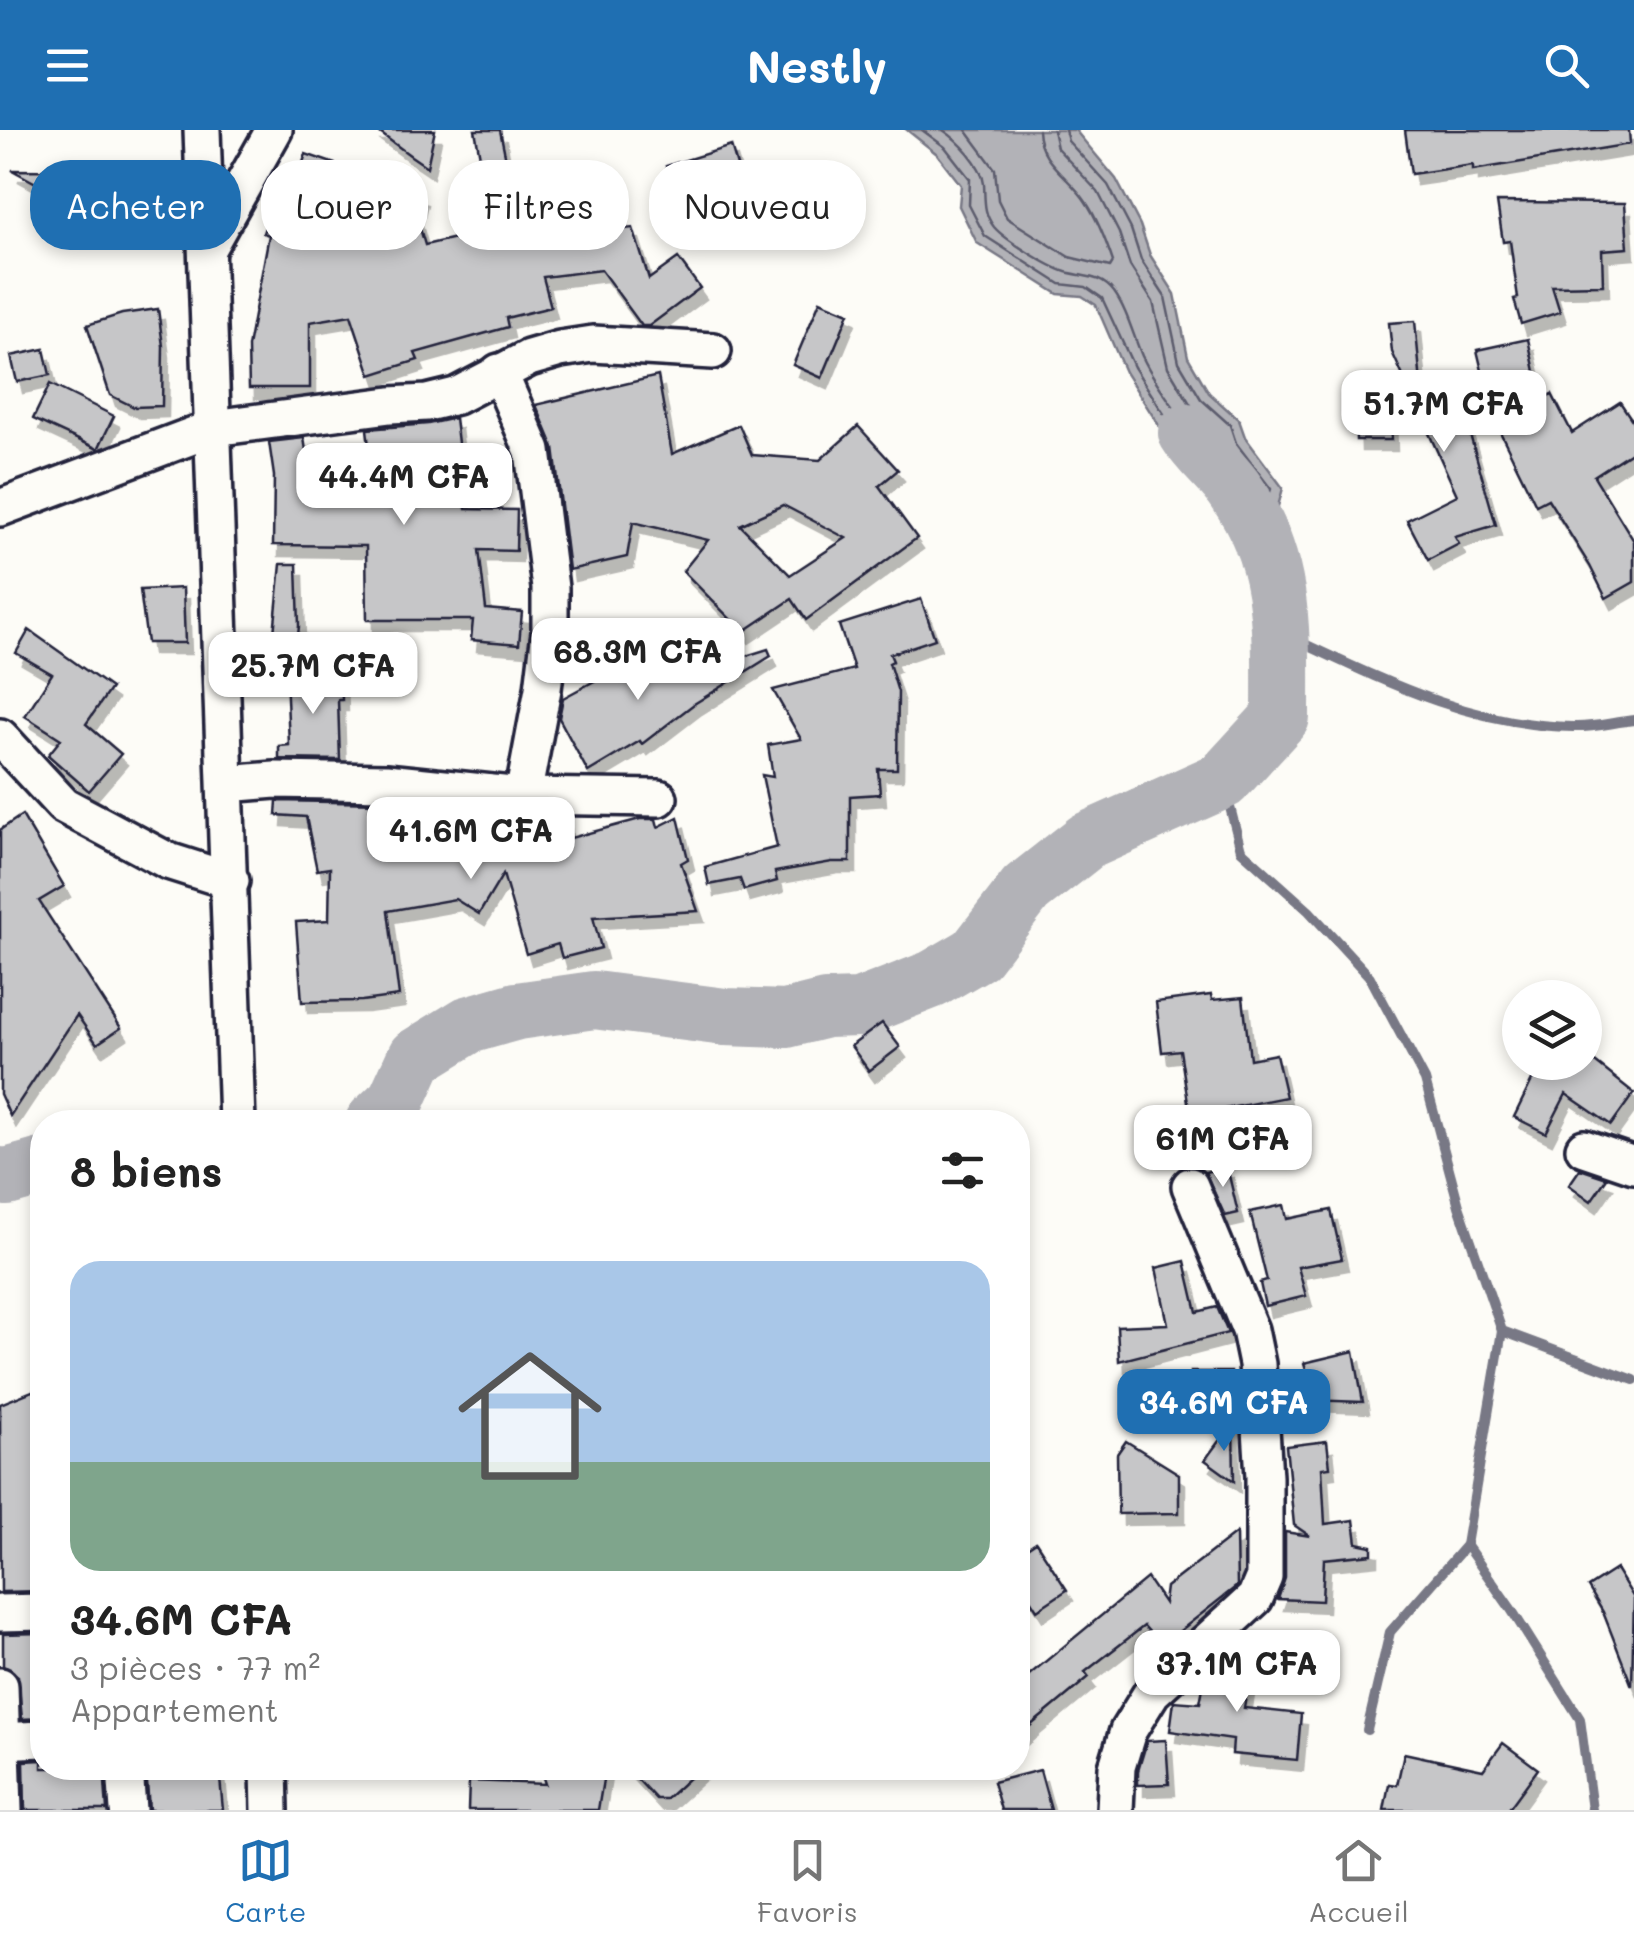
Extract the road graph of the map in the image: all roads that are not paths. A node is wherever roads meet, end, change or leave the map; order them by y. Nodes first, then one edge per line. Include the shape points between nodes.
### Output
1 (202, 130) edge
2 (274, 130) edge
3 (203, 160) edge
4 (241, 188) edge
5 (206, 250) edge
6 (713, 351) dead end
7 (500, 372) junction
8 (213, 428) junction
9 (0, 508) edge
10 (0, 737) edge
11 (227, 784) junction
12 (524, 796) junction
13 (658, 798) dead end
14 (231, 881) junction
15 (237, 1110) edge
16 (1584, 1148) dead end
17 (1634, 1165) edge
18 (1190, 1186) dead end
19 (30, 1612) edge
20 (0, 1613) edge
21 (0, 1686) edge
22 (30, 1740) edge
23 (2, 1741) edge
24 (126, 1780) edge
25 (269, 1780) edge
26 (4, 1810) edge
27 (128, 1810) edge
28 (270, 1810) edge
29 (1115, 1810) edge

1 - 3 street
2 - 4 street
5 - 8 street
6 - 7 street via 594,344 560,348
7 - 8 street via 427,403
7 - 12 street via 533,451 550,588 548,650
8 - 9 street
8 - 11 street
10 - 14 street via 63,805 168,861
11 - 12 street via 386,782
11 - 14 street
12 - 13 street
14 - 15 street
16 - 17 street
18 - 29 street via 1258,1364 1264,1576 1254,1598 1152,1692 1128,1730
19 - 20 street
21 - 23 street
22 - 23 street
23 - 26 street
24 - 27 street
25 - 28 street

